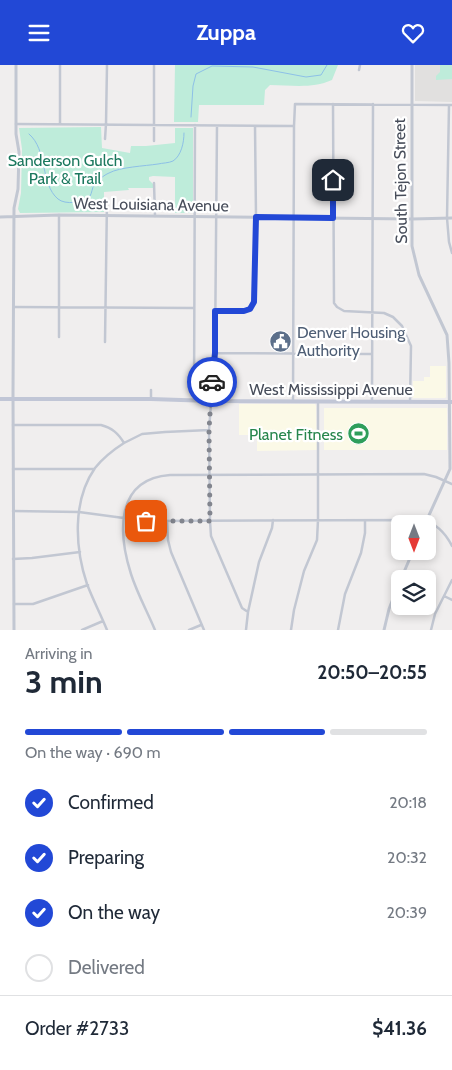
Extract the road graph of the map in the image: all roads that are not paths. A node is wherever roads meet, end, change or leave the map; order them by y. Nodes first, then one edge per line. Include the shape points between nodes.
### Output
1 (16, 65) edge
2 (60, 65) edge
3 (107, 65) edge
4 (154, 65) edge
5 (360, 65) edge
6 (412, 65) edge
7 (359, 70) dead end
8 (333, 104) junction
9 (373, 104) junction
10 (412, 104) junction
11 (450, 105) edge
12 (16, 124) junction
13 (60, 124) junction
14 (106, 124) junction
15 (154, 125) junction
16 (195, 125) junction
17 (217, 126) junction
18 (255, 126) junction
19 (294, 126) junction
20 (105, 139) dead end
21 (154, 141) dead end
22 (154, 183) dead end
23 (107, 200) dead end
24 (59, 215) junction
25 (14, 216) junction
26 (106, 216) junction
27 (154, 216) junction
28 (0, 217) edge
29 (195, 217) junction
30 (216, 217) junction
31 (256, 217) junction
32 (293, 218) junction
33 (333, 218) junction
34 (373, 218) junction
35 (450, 218) edge
36 (412, 219) junction
37 (452, 253) edge
38 (59, 306) junction
39 (14, 307) junction
40 (105, 307) junction
41 (194, 308) junction
42 (215, 311) junction
43 (372, 312) junction
44 (59, 337) dead end
45 (105, 342) dead end
46 (293, 352) junction
47 (215, 353) junction
48 (371, 353) junction
49 (451, 363) edge
50 (151, 390) dead end
51 (0, 399) edge
52 (13, 399) junction
53 (151, 399) junction
54 (194, 400) junction
55 (211, 401) junction
56 (293, 401) junction
57 (318, 401) junction
58 (372, 401) junction
59 (410, 402) junction
60 (451, 402) edge
61 (13, 425) junction
62 (209, 430) junction
63 (124, 443) junction
64 (13, 469) junction
65 (94, 469) junction
66 (210, 475) junction
67 (318, 475) junction
68 (446, 481) junction
69 (452, 484) edge
70 (13, 511) junction
71 (79, 512) junction
72 (429, 515) edge
73 (124, 517) junction
74 (273, 520) junction
75 (318, 520) junction
76 (365, 520) junction
77 (391, 520) edge
78 (167, 521) junction
79 (210, 521) junction
80 (436, 527) edge
81 (452, 547) edge
82 (80, 552) junction
83 (14, 559) junction
84 (452, 580) edge
85 (88, 585) junction
86 (444, 596) junction
87 (452, 600) edge
88 (14, 604) junction
89 (391, 604) edge
90 (248, 612) junction
91 (103, 621) junction
92 (201, 625) junction
93 (14, 630) edge
94 (82, 630) edge
95 (107, 630) edge
96 (155, 630) edge
97 (189, 630) edge
98 (204, 630) edge
99 (246, 630) edge
100 (291, 630) edge
101 (338, 630) edge
102 (384, 630) edge
103 (431, 630) edge

1 - 12 street
2 - 13 street
3 - 14 street
4 - 15 street
5 - 7 street
6 - 10 street, South Tejon Street
8 - 9 street
8 - 19 street via 295,104
8 - 33 street
9 - 10 street
9 - 34 street
10 - 11 street
10 - 36 street, South Tejon Street
11 - 35 street
12 - 13 street
12 - 25 street via 19,152
13 - 14 street
14 - 15 street
14 - 20 street
15 - 16 street
15 - 21 street
16 - 17 street
16 - 29 street
17 - 18 street
17 - 30 street
18 - 19 street
18 - 31 street
19 - 32 street
22 - 27 street
23 - 26 street
24 - 25 street, West Louisiana Avenue
24 - 26 street, West Louisiana Avenue
24 - 38 street
25 - 28 street, West Louisiana Avenue
25 - 39 street
26 - 27 street, West Louisiana Avenue
26 - 40 street
27 - 29 street, West Louisiana Avenue
29 - 30 street, West Louisiana Avenue
29 - 41 street
30 - 31 street, West Louisiana Avenue
30 - 42 street
31 - 32 street, West Louisiana Avenue
31 - 42 street via 254,302 250,309 244,311
32 - 33 street, West Louisiana Avenue
32 - 46 street
33 - 34 street, West Louisiana Avenue
33 - 43 street via 334,303 344,311
34 - 36 street, West Louisiana Avenue
34 - 43 street
35 - 36 street, West Louisiana Avenue
35 - 37 street
36 - 49 street, South Tejon Street via 412,246 419,275 447,335
38 - 39 street
38 - 40 street
38 - 44 street
39 - 52 street
40 - 41 street
40 - 45 street
41 - 54 street
42 - 47 street
43 - 48 street
43 - 59 street via 393,317 409,341
46 - 47 street
46 - 48 street
46 - 56 street
47 - 55 street
48 - 58 street
49 - 60 street, South Tejon Street
50 - 53 street
51 - 52 main road, West Mississippi Avenue
52 - 53 main road, West Mississippi Avenue
52 - 61 street
53 - 54 main road, West Mississippi Avenue
54 - 55 main road, West Mississippi Avenue
55 - 56 main road, West Mississippi Avenue
55 - 62 street
56 - 57 main road, West Mississippi Avenue
57 - 58 main road, West Mississippi Avenue
57 - 67 street
58 - 59 main road, West Mississippi Avenue
59 - 60 main road, West Mississippi Avenue
60 - 68 street, South Tejon Street via 450,469
61 - 63 street via 101,425 113,430
61 - 64 street
62 - 63 street via 142,434
62 - 66 street
63 - 65 street
64 - 65 street
64 - 70 street
65 - 71 street
66 - 67 street
66 - 73 street via 154,478 136,489
66 - 79 street
67 - 68 street via 424,474
67 - 75 street
68 - 69 street
68 - 72 street, South Tejon Street
70 - 71 street
70 - 83 street
71 - 73 street
71 - 82 street
73 - 78 street
73 - 96 street via 124,545 129,568
74 - 75 street
74 - 79 street
74 - 90 street
75 - 76 street
75 - 100 street via 317,540 304,571
76 - 77 street
76 - 101 street via 361,553 345,594
78 - 79 street
78 - 92 street via 171,552
79 - 90 street via 211,536 220,558 242,608
80 - 81 street
82 - 83 street
82 - 85 street
83 - 88 street
84 - 86 street
85 - 88 street via 33,604
85 - 91 street
86 - 87 street
86 - 103 street
88 - 93 street
89 - 102 street
90 - 99 street
91 - 94 street
91 - 95 street
92 - 97 street
92 - 98 street

